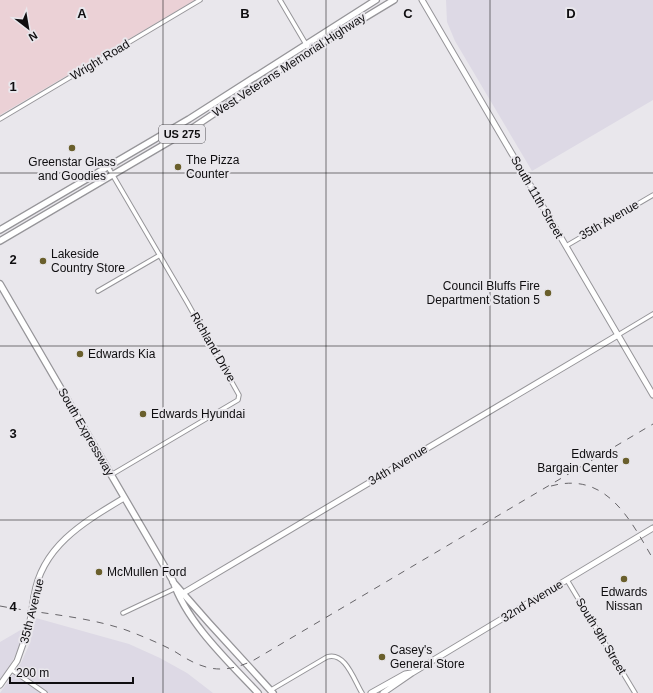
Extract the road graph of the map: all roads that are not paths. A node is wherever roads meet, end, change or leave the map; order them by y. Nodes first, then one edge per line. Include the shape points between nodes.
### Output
1 (200, 0) edge
2 (280, 0) edge
3 (376, 0) edge
4 (394, 0) edge
5 (422, 0) edge
6 (305, 44) junction
7 (310, 51) junction
8 (0, 119) edge
9 (108, 167) junction
10 (113, 175) junction
11 (653, 195) edge
12 (0, 230) edge
13 (0, 241) edge
14 (566, 246) junction
15 (160, 255) junction
16 (0, 284) edge
17 (98, 291) dead end
18 (653, 314) edge
19 (618, 335) junction
20 (653, 395) edge
21 (110, 475) junction
22 (124, 498) junction
23 (653, 528) edge
24 (567, 580) junction
25 (177, 588) junction
26 (181, 594) junction
27 (123, 613) dead end
28 (12, 670) junction
29 (412, 673) junction
30 (0, 685) edge
31 (272, 692) edge
32 (45, 693) edge
33 (258, 693) edge
34 (362, 693) edge
35 (371, 693) edge
36 (383, 693) edge
37 (635, 693) edge

1 - 8 street, Wright Road
2 - 6 street
3 - 6 main road, West Veterans Memorial Highway / US 275
4 - 7 main road, West Veterans Memorial Highway / US 275
5 - 14 street, South 11th Street
6 - 7 street
6 - 9 main road, West Veterans Memorial Highway / US 275 via 189,119
7 - 10 main road, West Veterans Memorial Highway / US 275 via 194,127
9 - 10 street, Richland Drive
9 - 12 main road, West Veterans Memorial Highway / US 275
10 - 13 main road, West Veterans Memorial Highway / US 275
10 - 15 street, Richland Drive
11 - 14 street, 35th Avenue
14 - 19 street, South 11th Street
15 - 17 street
15 - 21 street, Richland Drive via 231,377 239,397 238,400
16 - 21 main road, South Expressway
18 - 19 street
19 - 20 street, South 11th Street
19 - 26 street, 34th Avenue
21 - 22 main road, South Expressway
22 - 25 main road, South Expressway
22 - 28 street, 35th Avenue, bridge via 84,522 61,542 45,565 37,582 29,627
23 - 24 street, 32nd Avenue
24 - 29 street, 32nd Avenue
24 - 37 street, South 9th Street
25 - 26 main road, South Expressway
25 - 27 street
26 - 31 main road, South Expressway
26 - 33 main road, South Expressway via 190,614 205,634
28 - 30 street, 35th Avenue
28 - 32 street
29 - 35 street, 32nd Avenue via 405,674
29 - 36 street, 32nd Avenue
31 - 34 street via 327,657 334,656 345,662

